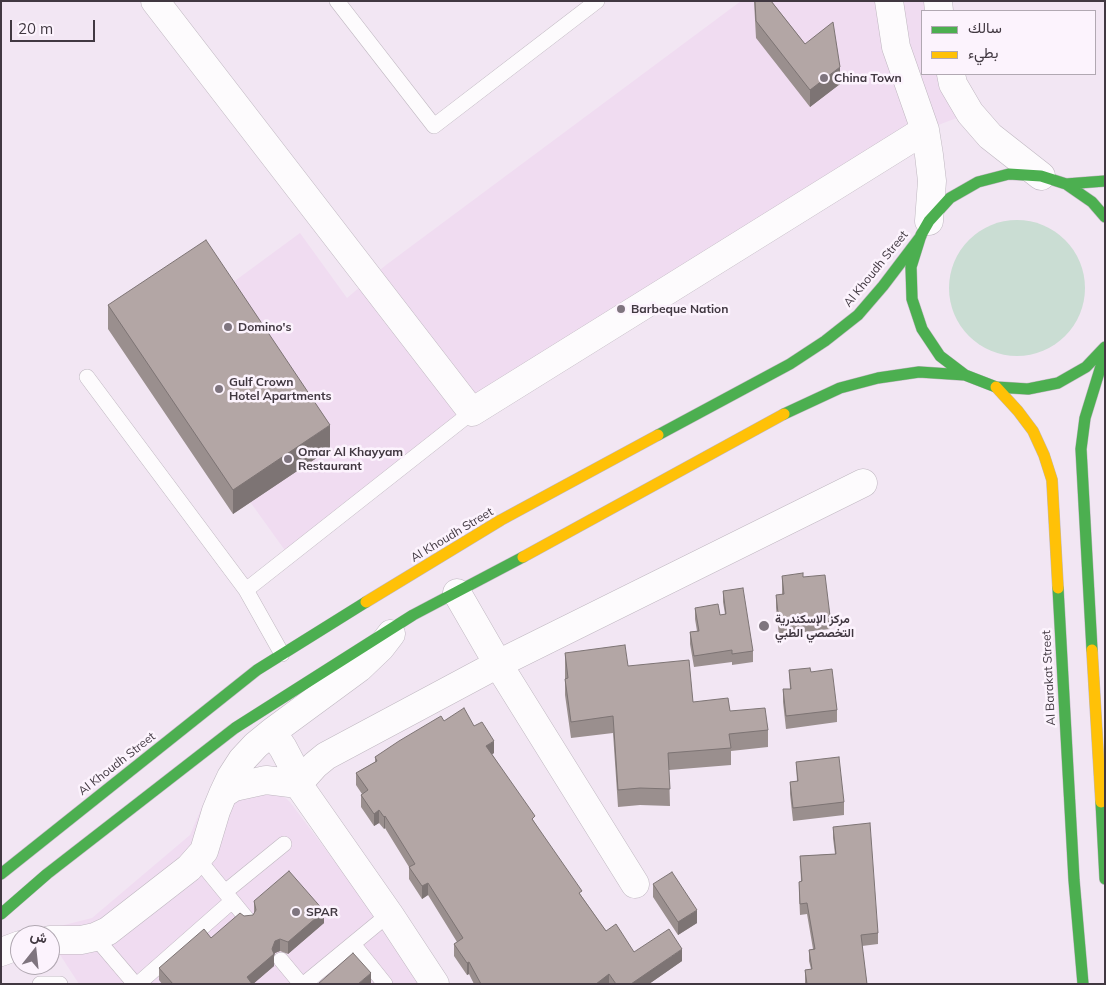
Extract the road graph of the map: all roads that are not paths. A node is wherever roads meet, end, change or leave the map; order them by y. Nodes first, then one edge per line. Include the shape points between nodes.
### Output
1 (155, 1) edge
2 (337, 1) edge
3 (597, 1) edge
4 (889, 1) edge
5 (951, 75) edge
6 (924, 130) junction
7 (1041, 176) junction
8 (1105, 181) edge
9 (1066, 184) junction
10 (1105, 218) edge
11 (925, 228) junction
12 (1105, 347) edge
13 (1105, 353) edge
14 (966, 376) junction
15 (86, 377) dead end
16 (996, 387) junction
17 (472, 412) junction
18 (863, 483) dead end
19 (246, 590) junction
20 (457, 593) junction
21 (399, 624) junction
22 (282, 654) junction
23 (498, 664) junction
24 (272, 732) junction
25 (298, 784) junction
26 (223, 794) junction
27 (284, 844) dead end
28 (198, 859) junction
29 (1, 874) edge
30 (1105, 879) edge
31 (1074, 880) junction
32 (635, 884) dead end
33 (228, 897) junction
34 (1, 914) edge
35 (389, 914) junction
36 (246, 919) edge
37 (95, 937) junction
38 (60, 940) edge
39 (353, 944) junction
40 (281, 960) dead end
41 (1093, 966) dead end
42 (40, 984) edge
43 (60, 984) edge
44 (137, 984) edge
45 (302, 984) edge
46 (384, 984) edge
47 (435, 984) edge
48 (1083, 984) edge

1 - 17 street
2 - 3 lane via 434,126
4 - 6 street via 896,47
5 - 7 street via 970,113 990,136
6 - 11 street via 932,180
6 - 17 street
7 - 9 main road, Al Khoudh Street
7 - 11 main road, Al Khoudh Street via 1009,174 978,182 950,198
8 - 9 main road
9 - 10 main road via 1092,202
11 - 14 main road via 911,267 912,299 922,329 940,356
11 - 22 main road, Al Khoudh Street via 858,315 797,360 502,520
12 - 16 main road via 1086,367 1058,383 1028,389
13 - 30 main road via 1085,418 1081,449
14 - 16 main road
14 - 20 main road via 919,372 840,388 798,406
15 - 19 lane
16 - 31 main road, Al Barakat Street via 1033,431 1052,480
17 - 19 lane
18 - 23 street
19 - 22 lane
20 - 21 main road
20 - 23 street
21 - 24 street via 359,668
21 - 34 main road via 235,728 47,874
22 - 29 main road, Al Khoudh Street via 257,670
23 - 25 street via 326,756
23 - 32 street
24 - 25 street via 292,765
24 - 26 street via 242,760
25 - 26 street via 266,780 234,787
25 - 35 street
26 - 28 street via 209,840
27 - 33 lane
28 - 33 lane
28 - 37 street via 108,931
31 - 41 main road via 1086,907
31 - 48 main road, Al Barakat Street
33 - 36 lane
33 - 44 lane
35 - 39 lane
35 - 47 street
37 - 38 street
37 - 44 lane
39 - 45 lane
39 - 46 lane
40 - 45 lane
42 - 43 lane

